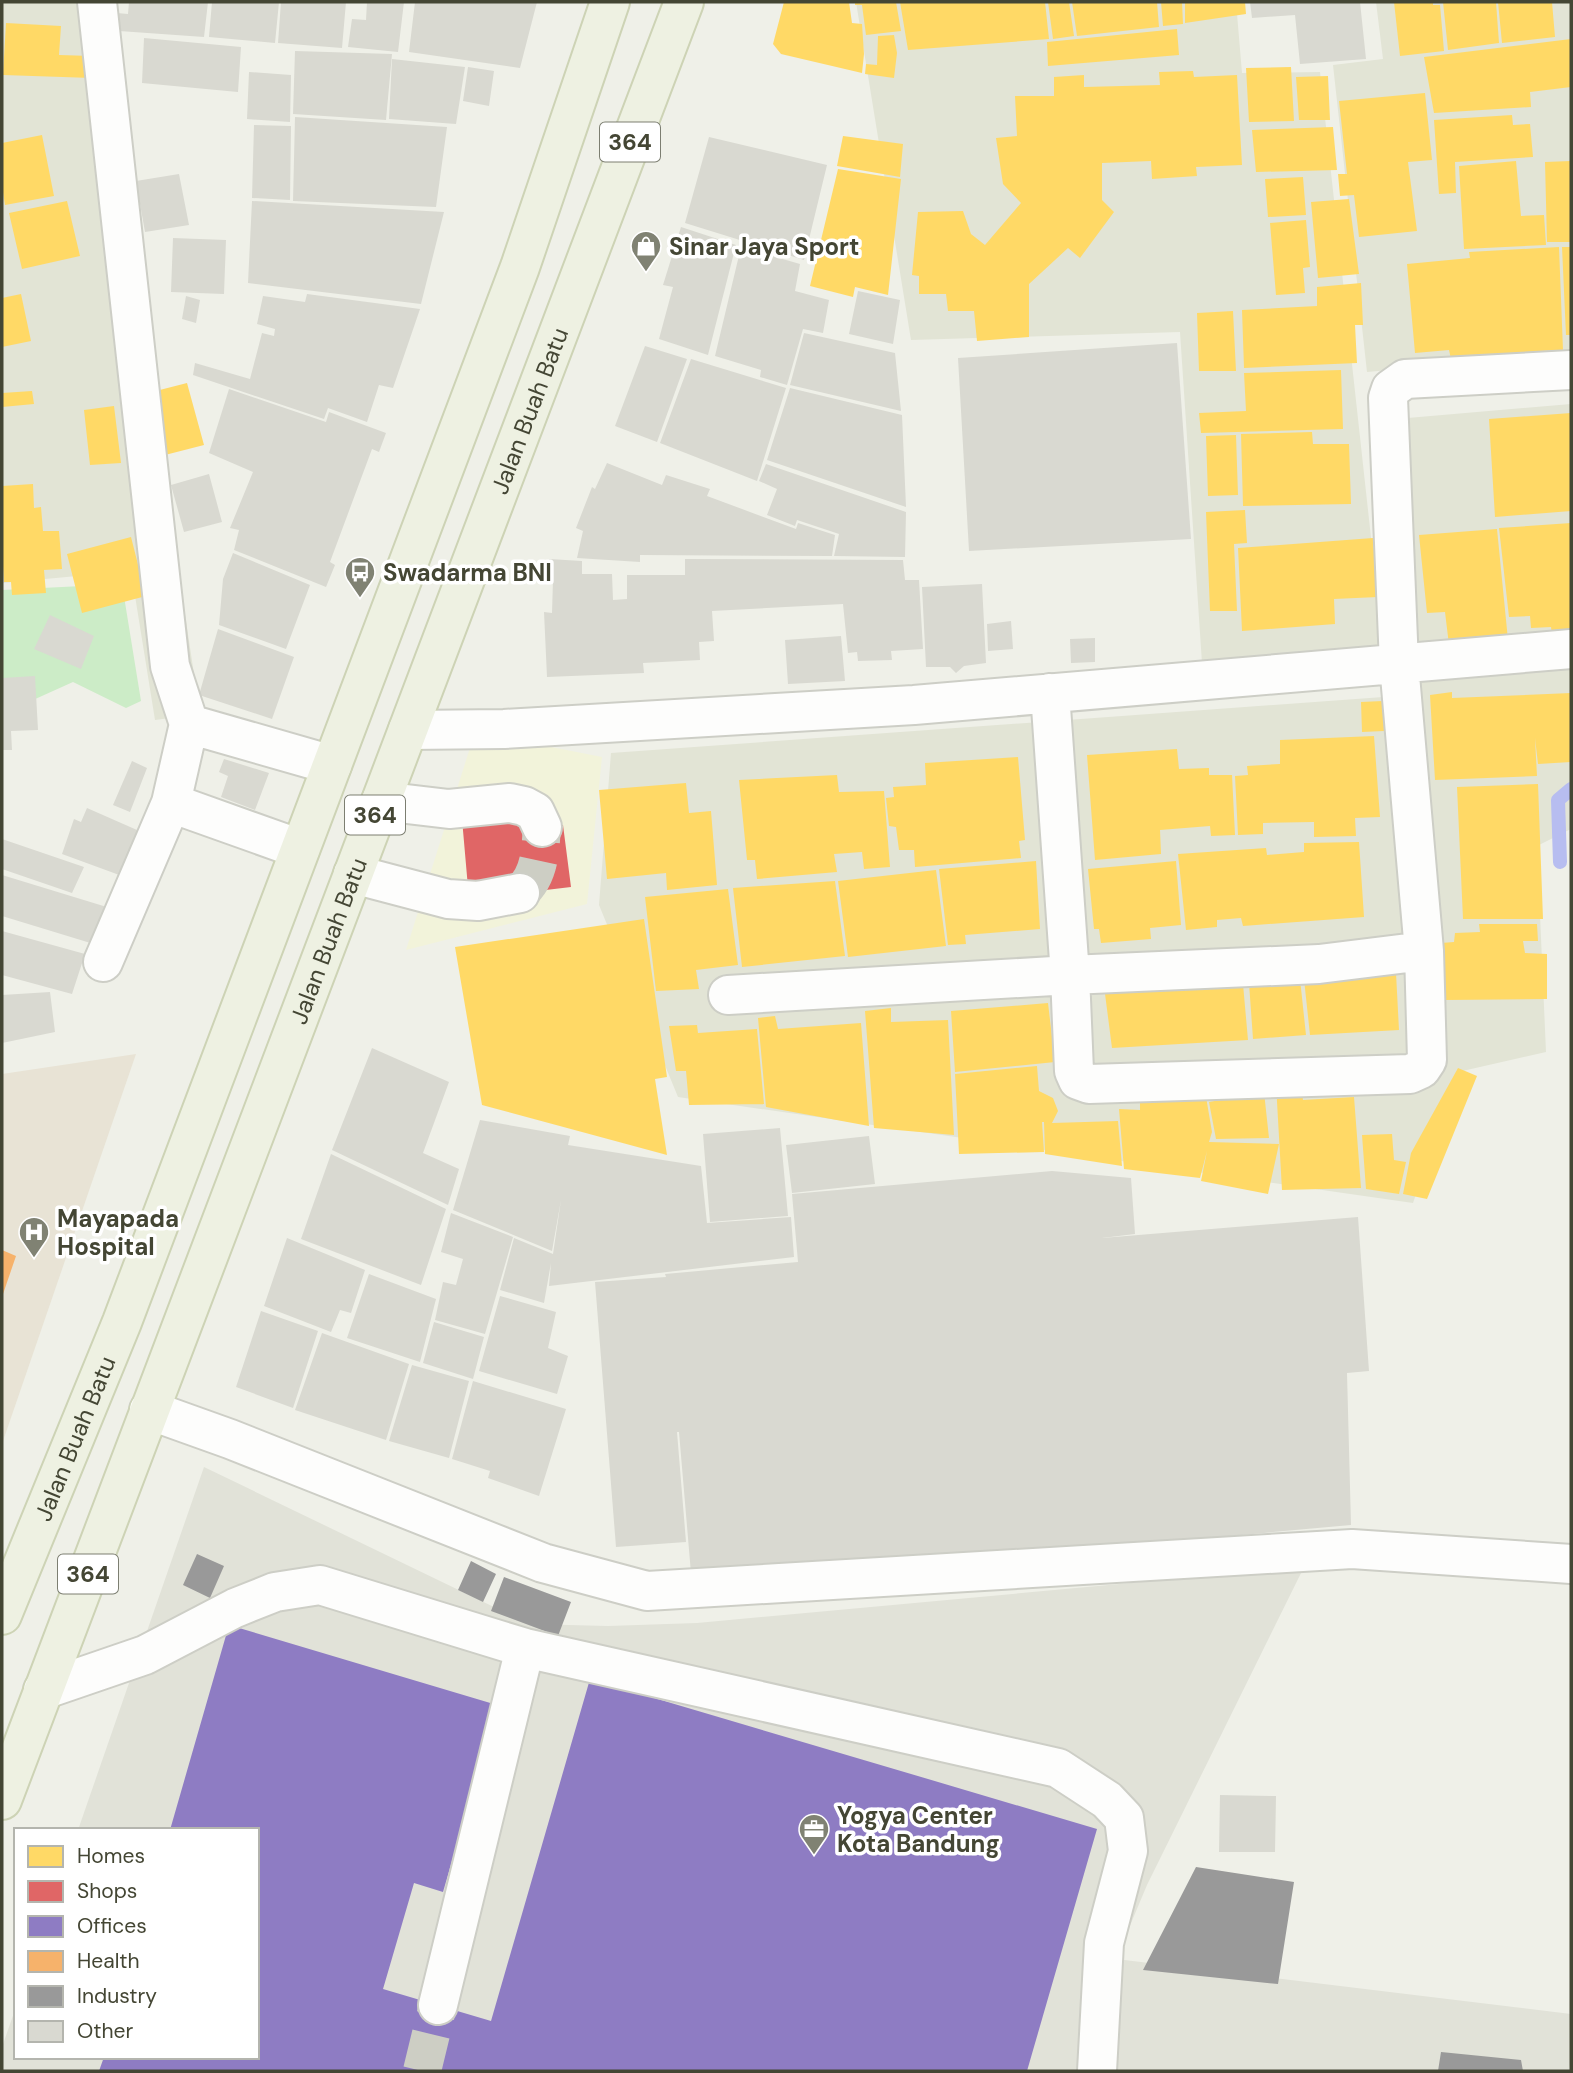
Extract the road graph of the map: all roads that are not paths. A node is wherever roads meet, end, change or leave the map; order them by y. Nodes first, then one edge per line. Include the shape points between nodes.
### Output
1 (97, 2) edge
2 (610, 2) edge
3 (684, 2) edge
4 (1571, 370) edge
5 (1571, 649) edge
6 (1399, 664) junction
7 (1050, 693) junction
8 (189, 724) junction
9 (408, 730) junction
10 (332, 765) junction
11 (381, 801) junction
12 (171, 803) junction
13 (542, 827) dead end
14 (300, 849) junction
15 (353, 874) junction
16 (520, 893) dead end
17 (1424, 951) junction
18 (103, 962) dead end
19 (1070, 975) junction
20 (728, 995) dead end
21 (122, 1322) junction
22 (173, 1347) junction
23 (149, 1410) junction
24 (1571, 1564) edge
25 (2, 1615) edge
26 (525, 1648) junction
27 (43, 1690) junction
28 (2, 1800) edge
29 (438, 2005) tunnel mouth
30 (1097, 2071) edge

1 - 8 street via 170,666
2 - 10 main road, Jalan Buah Batu / 364 via 520,267
3 - 9 main road, Jalan Buah Batu / 364
4 - 6 street via 1405,379 1391,389
5 - 6 street
6 - 7 street
6 - 17 street
7 - 9 street via 504,729
7 - 19 street
8 - 10 street
8 - 12 street
9 - 11 main road, Jalan Buah Batu / 364
10 - 14 main road, Jalan Buah Batu / 364
11 - 13 street via 449,809 510,803 534,812
11 - 15 main road, Jalan Buah Batu / 364
12 - 14 street
12 - 18 street
14 - 21 main road, Jalan Buah Batu / 364
15 - 16 street via 448,899 478,901
15 - 22 main road, Jalan Buah Batu / 364
17 - 19 street via 1319,964
17 - 19 street via 1427,1060 1421,1069 1410,1073 1088,1084 1078,1080 1074,1071
19 - 20 street
21 - 22 main road
21 - 25 main road, Jalan Buah Batu / 364
22 - 23 main road, Jalan Buah Batu / 364
23 - 24 street via 543,1563 647,1591 1352,1549
23 - 27 main road, Jalan Buah Batu / 364
26 - 27 street via 320,1586 275,1592 145,1655
26 - 29 street
26 - 30 street via 1058,1768 1107,1800 1124,1818 1128,1851 1104,1943
27 - 28 main road, Jalan Buah Batu / 364

